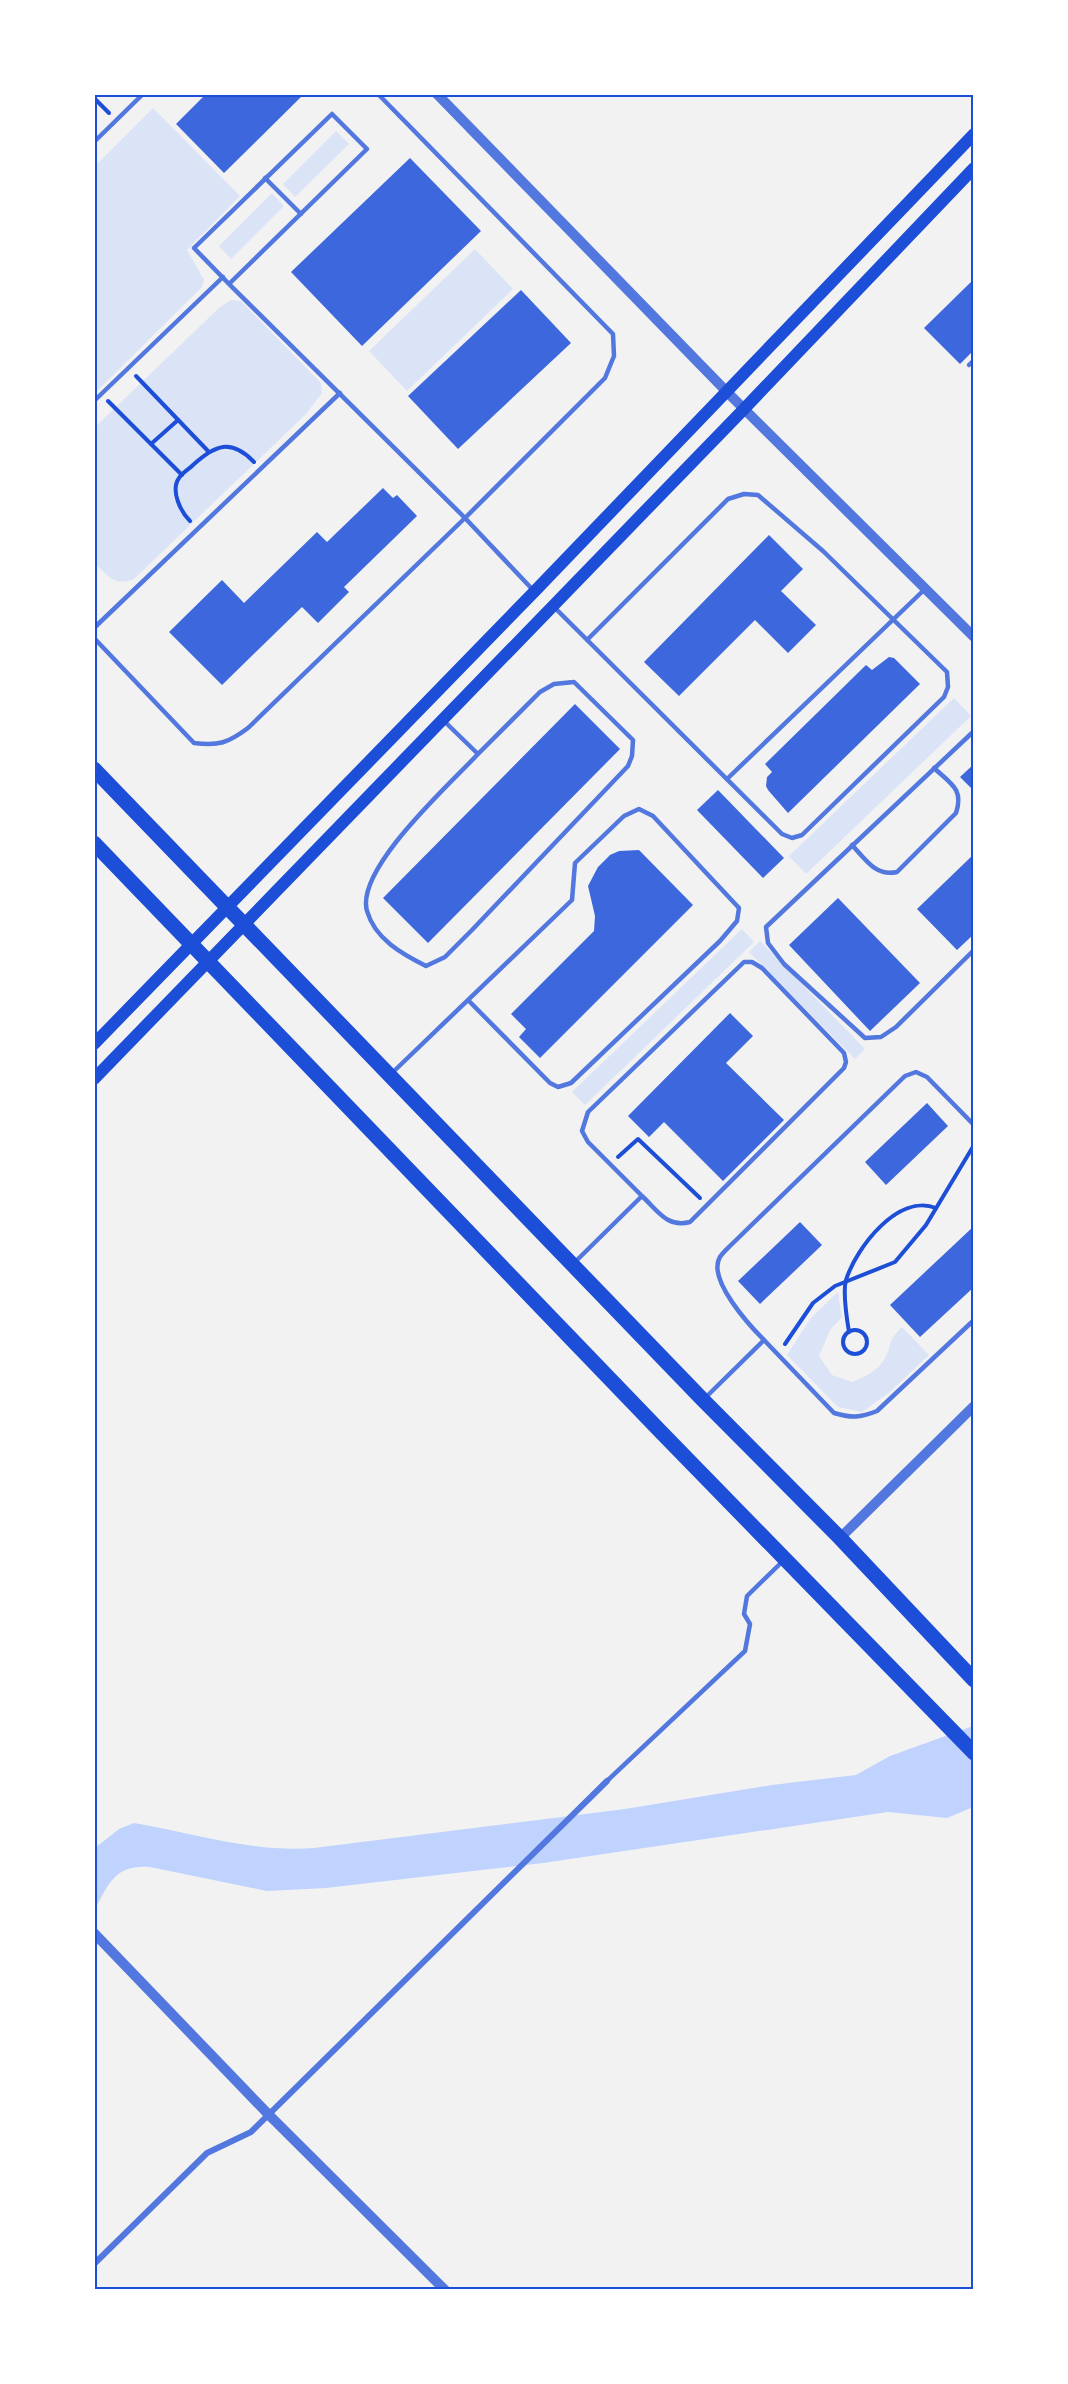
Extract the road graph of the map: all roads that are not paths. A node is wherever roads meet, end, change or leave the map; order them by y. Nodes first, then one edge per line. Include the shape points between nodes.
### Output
1 (143, 94) edge
2 (378, 94) edge
3 (437, 94) edge
4 (974, 134) edge
5 (94, 142) edge
6 (974, 168) edge
7 (266, 178) junction
8 (301, 214) junction
9 (223, 277) junction
10 (229, 284) junction
11 (974, 360) edge
12 (969, 365) dead end
13 (727, 392) junction
14 (340, 393) junction
15 (94, 401) edge
16 (744, 409) junction
17 (465, 518) junction
18 (925, 589) junction
19 (534, 592) junction
20 (553, 606) junction
21 (893, 619) junction
22 (94, 628) edge
23 (974, 637) edge
24 (94, 638) edge
25 (586, 639) junction
26 (443, 720) junction
27 (974, 731) edge
28 (478, 754) junction
29 (934, 768) junction
30 (94, 769) edge
31 (727, 779) junction
32 (94, 843) edge
33 (852, 846) junction
34 (229, 908) junction
35 (245, 925) junction
36 (193, 945) junction
37 (974, 950) edge
38 (209, 962) junction
39 (468, 1000) junction
40 (94, 1044) edge
41 (390, 1075) junction
42 (94, 1079) edge
43 (974, 1125) edge
44 (642, 1196) junction
45 (573, 1264) junction
46 (974, 1320) edge
47 (764, 1340) junction
48 (703, 1400) junction
49 (974, 1406) edge
50 (840, 1538) junction
51 (784, 1559) junction
52 (974, 1680) edge
53 (974, 1754) edge
54 (607, 1781) joint
55 (94, 1933) edge
56 (268, 2115) junction
57 (94, 2264) edge
58 (445, 2289) edge

1 - 5 lane
2 - 17 lane via 613,334 614,356 605,378
3 - 13 street
4 - 13 main road
6 - 16 main road
7 - 8 lane
7 - 8 lane via 332,114 368,149
7 - 9 lane via 194,248
8 - 10 lane
9 - 10 lane
9 - 15 lane
10 - 14 lane
11 - 12 lane
13 - 16 street
13 - 19 main road
14 - 17 lane
14 - 22 lane
16 - 18 street
16 - 20 main road
17 - 19 lane
17 - 24 lane via 232,741 194,743
18 - 21 lane
18 - 23 street
19 - 34 main road
20 - 25 lane
20 - 26 main road
21 - 25 lane via 758,495 744,494 728,499
21 - 31 lane
21 - 31 lane via 947,672 944,697 802,835 792,838 782,834
25 - 31 lane
26 - 28 lane
26 - 35 main road
27 - 29 lane
28 - 28 lane via 398,839 367,889 366,909 374,927 403,954 426,966 445,957 628,766 633,740 574,682 555,684 540,692
29 - 33 lane
29 - 33 lane via 958,791 956,813 897,872 886,875 877,870
30 - 34 main road
32 - 36 main road
33 - 37 lane via 766,927 768,943 784,964 865,1038 881,1037 896,1027
34 - 35 main road
34 - 36 main road
35 - 38 main road
35 - 41 main road
36 - 38 main road
36 - 40 main road
38 - 42 main road
38 - 51 main road
39 - 39 lane via 550,1083 558,1087 571,1083 720,941 737,921 739,908 653,816 639,809 624,816 575,863 572,900
39 - 41 lane
41 - 45 main road
43 - 47 lane via 927,1077 916,1072 905,1076 731,1245 719,1259 720,1282 748,1324
44 - 44 lane via 588,1142 582,1131 588,1112 744,962 752,962 843,1053 844,1068 690,1222 670,1222
44 - 45 lane
45 - 48 main road
46 - 47 lane via 877,1411 862,1418 834,1413
47 - 48 lane
48 - 50 main road
49 - 50 street
50 - 52 main road
51 - 53 main road
51 - 54 lane via 747,1596 744,1614 750,1624 745,1651
54 - 56 street
55 - 56 street
56 - 57 street via 251,2132 207,2153
56 - 58 street

